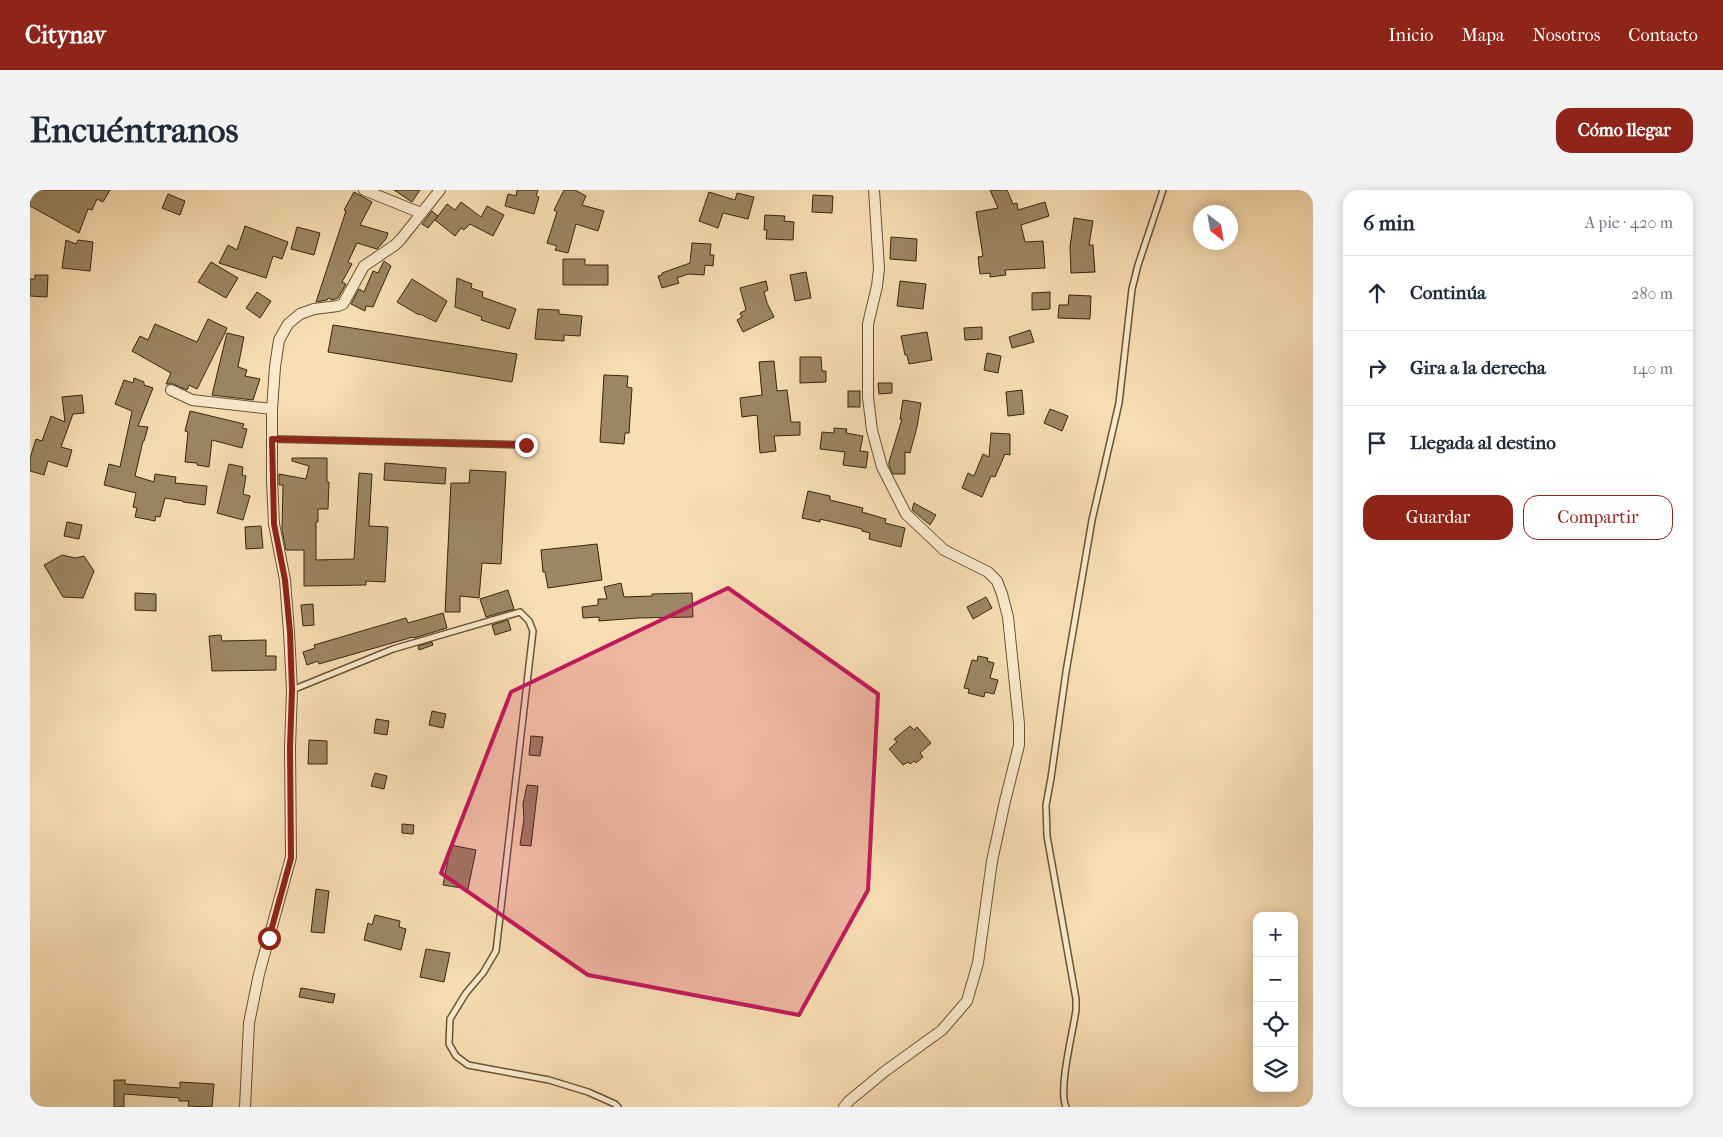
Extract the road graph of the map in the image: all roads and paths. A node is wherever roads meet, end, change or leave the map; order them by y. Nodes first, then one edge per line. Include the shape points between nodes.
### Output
1 (364, 190) edge
2 (440, 190) edge
3 (874, 190) edge
4 (1162, 190) edge
5 (421, 213) junction
6 (171, 390) dead end
7 (272, 409) junction
8 (272, 439) junction
9 (526, 445) dead end
10 (292, 690) junction
11 (245, 1107) edge
12 (618, 1107) edge
13 (844, 1107) edge
14 (1066, 1107) edge

1 - 5 street
2 - 5 street
3 - 13 street via 879,269 868,324 868,397 872,430 882,468 906,514 944,550 988,572 997,581 1008,617 1019,745 992,861 978,963 967,1001 942,1030 884,1072
4 - 14 lane via 1132,289 1118,403 1092,520 1046,805 1047,836 1076,999 1065,1081
5 - 7 street via 395,245 364,266 343,304 300,314 288,324 279,340
6 - 7 street via 192,400
7 - 8 street
8 - 9 lane
8 - 10 street via 274,524 285,580
10 - 11 street via 291,858 249,1023
10 - 12 lane via 393,650 520,612 529,621 533,631 496,951 450,1019 449,1044 456,1056 468,1066 549,1080 588,1092

